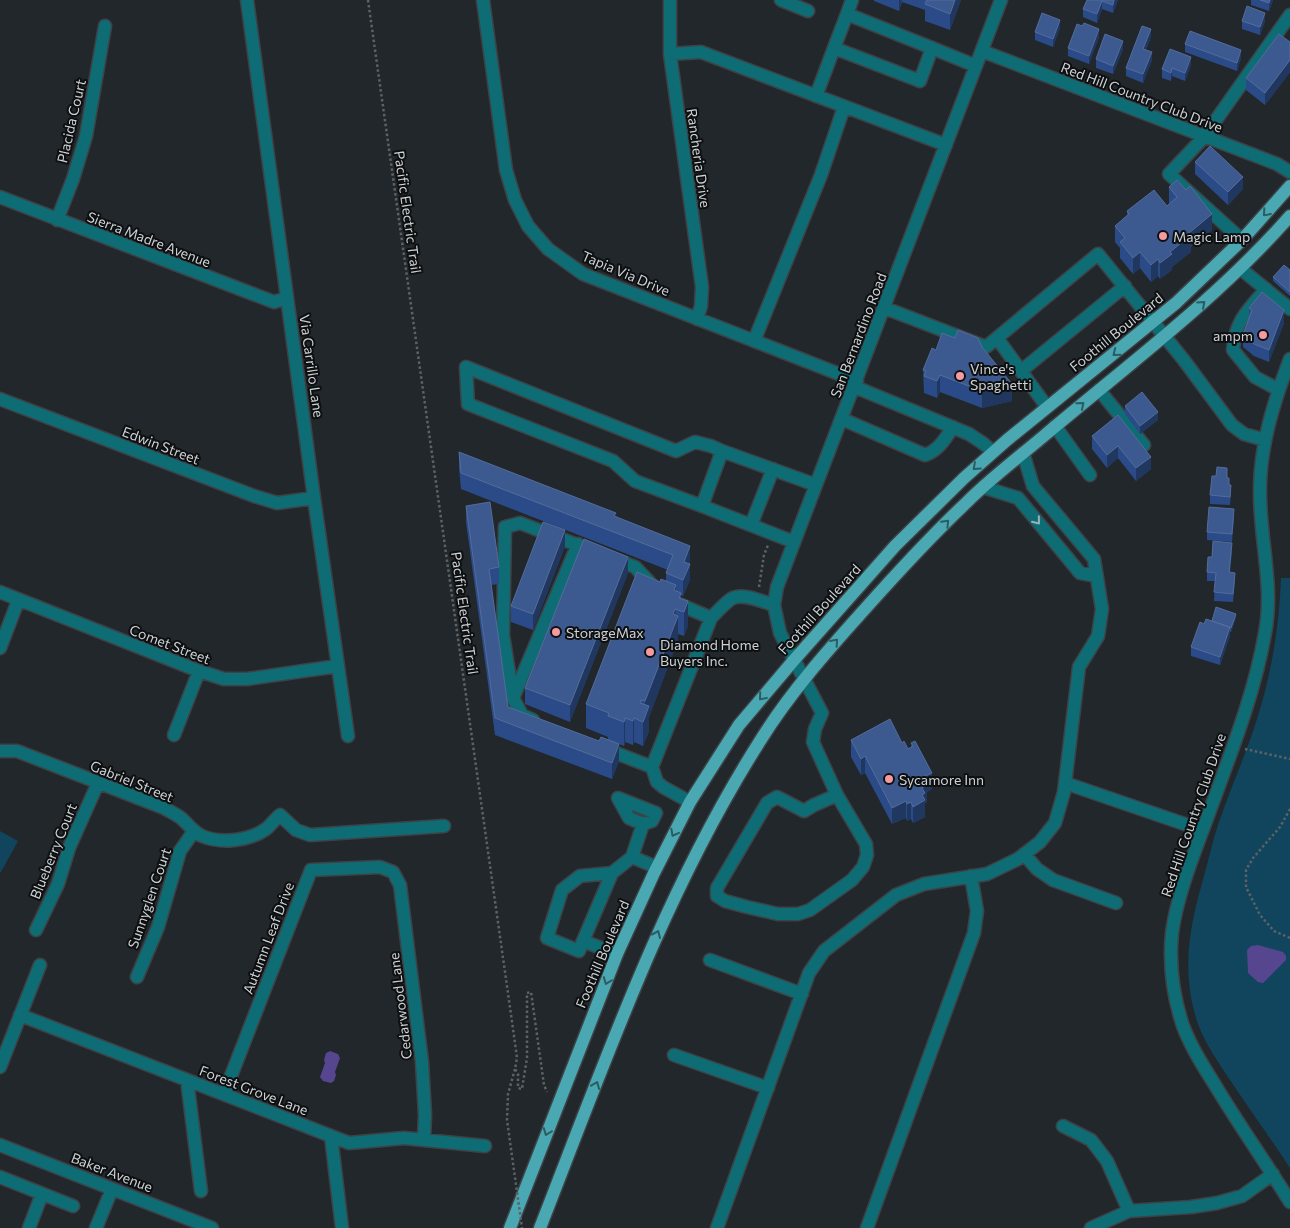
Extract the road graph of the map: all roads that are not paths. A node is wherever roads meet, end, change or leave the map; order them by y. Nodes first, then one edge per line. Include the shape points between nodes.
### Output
1 (247, 0) edge
2 (483, 0) edge
3 (670, 0) edge
4 (781, 0) edge
5 (852, 0) edge
6 (1002, 0) edge
7 (808, 11) dead end
8 (847, 14) junction
9 (1290, 16) edge
10 (105, 26) dead end
11 (834, 48) junction
12 (932, 48) junction
13 (982, 51) junction
14 (670, 54) junction
15 (976, 66) junction
16 (816, 96) junction
17 (844, 107) junction
18 (1204, 137) junction
19 (946, 146) junction
20 (1290, 172) edge
21 (1290, 186) edge
22 (0, 197) edge
23 (1290, 216) edge
24 (57, 220) junction
25 (1242, 240) junction
26 (1241, 268) junction
27 (1125, 286) junction
28 (1274, 292) junction
29 (287, 298) junction
30 (885, 308) junction
31 (1290, 309) edge
32 (696, 319) junction
33 (1154, 322) junction
34 (1165, 336) junction
35 (997, 338) junction
36 (754, 341) junction
37 (1290, 359) edge
38 (1021, 371) junction
39 (856, 384) junction
40 (1099, 390) junction
41 (1279, 390) junction
42 (0, 399) edge
43 (1047, 407) junction
44 (842, 419) junction
45 (1055, 426) junction
46 (954, 427) junction
47 (1265, 440) junction
48 (1144, 445) edge
49 (722, 451) junction
50 (993, 452) junction
51 (1022, 453) junction
52 (773, 469) junction
53 (1090, 475) dead end
54 (816, 485) junction
55 (1033, 486) junction
56 (983, 487) junction
57 (314, 498) junction
58 (1018, 498) junction
59 (702, 506) junction
60 (751, 526) junction
61 (794, 542) junction
62 (578, 544) junction
63 (1083, 546) junction
64 (1068, 559) junction
65 (1096, 576) junction
66 (0, 592) edge
67 (18, 601) junction
68 (774, 606) junction
69 (711, 618) junction
70 (0, 648) edge
71 (794, 660) junction
72 (338, 666) junction
73 (199, 671) junction
74 (804, 680) junction
75 (513, 698) junction
76 (548, 726) edge
77 (174, 735) dead end
78 (348, 736) dead end
79 (591, 743) edge
80 (0, 751) edge
81 (652, 767) junction
82 (98, 783) junction
83 (1065, 784) junction
84 (837, 795) junction
85 (690, 802) junction
86 (643, 824) dead end
87 (444, 826) dead end
88 (1202, 830) junction
89 (194, 831) junction
90 (1024, 854) junction
91 (632, 857) junction
92 (656, 867) junction
93 (393, 872) joint
94 (612, 873) junction
95 (971, 876) junction
96 (1116, 903) dead end
97 (36, 930) dead end
98 (583, 940) junction
99 (617, 954) junction
100 (710, 960) dead end
101 (40, 965) dead end
102 (136, 977) dead end
103 (802, 994) junction
104 (20, 1015) junction
105 (674, 1055) dead end
106 (0, 1067) edge
107 (187, 1080) junction
108 (768, 1088) junction
109 (224, 1094) junction
110 (1063, 1126) dead end
111 (331, 1136) junction
112 (424, 1139) junction
113 (0, 1145) edge
114 (485, 1146) dead end
115 (1273, 1174) junction
116 (0, 1178) edge
117 (112, 1189) junction
118 (201, 1191) dead end
119 (42, 1194) junction
120 (1290, 1202) edge
121 (74, 1206) dead end
122 (1129, 1211) junction
123 (29, 1228) edge
124 (96, 1228) edge
125 (212, 1228) edge
126 (342, 1228) edge
127 (510, 1228) edge
128 (540, 1228) edge
129 (717, 1228) edge
130 (867, 1228) edge
131 (1091, 1228) edge

1 - 29 street, Via Carrillo Lane
2 - 32 street, Tapia Via Drive via 506,170 515,200 528,226 548,249 582,274
3 - 14 street, Rancheria Drive
4 - 7 street
5 - 8 street
6 - 13 street, San Bernardino Road
8 - 11 street
8 - 12 street
9 - 18 street
10 - 24 street, Placida Court via 86,136
11 - 12 street via 920,81
11 - 16 street
12 - 15 street
13 - 15 street, San Bernardino Road
13 - 18 street, Red Hill Country Club Drive
14 - 16 street via 701,52
14 - 32 street, Rancheria Drive via 702,287 701,306
15 - 19 street, San Bernardino Road
16 - 17 street
17 - 19 street
17 - 36 street via 822,175
18 - 20 street, Red Hill Country Club Drive via 1277,164
18 - 25 street via 1169,174
19 - 30 street, San Bernardino Road
21 -> 25 main road, Foothill Boulevard
22 - 24 street, Sierra Madre Avenue
23 - 26 main road
24 - 29 street, Sierra Madre Avenue via 274,302
25 - 33 main road, Foothill Boulevard
26 - 28 street
34 -> 26 main road
27 - 33 street
27 - 35 street via 1098,254
27 - 38 street
28 - 31 street
28 - 41 street via 1241,318 1232,350 1255,377
29 - 57 street, Via Carrillo Lane
30 - 35 street via 986,347
30 - 39 street, San Bernardino Road
32 - 36 street, Tapia Via Drive
33 - 34 street
33 -> 43 main road, Foothill Boulevard
34 - 40 main road
34 - 47 street via 1232,425 1244,434
35 - 38 street
36 - 39 street, Tapia Via Drive
37 - 41 street, Red Hill Country Club Drive
38 - 43 street
39 - 44 street, San Bernardino Road
39 - 46 street, Tapia Via Drive
45 -> 40 main road
40 - 48 street
41 - 47 street, Red Hill Country Club Drive
42 - 57 street, Edwin Street via 254,496 277,503
43 - 50 main road, Foothill Boulevard
44 - 46 street via 925,455 931,453
44 - 54 street, San Bernardino Road
45 - 51 main road
45 - 53 street
46 - 50 street, Tapia Via Drive
47 - 88 street, Red Hill Country Club Drive via 1259,492 1267,576 1266,631 1257,672
49 - 52 street
49 - 59 street
49 - 59 street via 695,442 676,451 466,367 468,404 613,461 635,481
50 -> 71 main road, Foothill Boulevard via 895,546
51 - 55 street
51 - 56 main road
52 - 54 street
52 - 60 street
54 - 61 street, San Bernardino Road
55 - 58 street
55 - 63 street
56 - 58 street
74 -> 56 main road via 895,575
57 - 72 street, Via Carrillo Lane
58 -> 64 street
59 - 60 street
60 - 61 street
61 - 68 street, San Bernardino Road via 777,587
62 - 69 street via 635,566 664,598
62 - 75 street
62 - 75 street via 520,523 505,527 503,635
63 - 64 street
63 - 65 street via 1094,559
64 - 65 street via 1080,573
65 - 83 street via 1102,609 1098,636 1079,667
66 - 67 street, Comet Street
67 - 70 street
67 - 73 street, Comet Street
68 - 69 street via 743,597 733,598
68 - 71 street, San Bernardino Road via 780,633
69 - 81 street
71 - 74 street, San Bernardino Road
71 -> 85 main road, Foothill Boulevard via 739,725
72 - 73 street, Comet Street via 247,679 224,679
72 - 78 street, Via Carrillo Lane
73 - 77 street
74 - 84 street, San Bernardino Road via 822,713 813,742
128 -> 74 main road via 644,963 675,895 761,739
75 - 76 street via 522,715
79 - 81 street
80 - 82 street, Gabriel Street via 17,751
81 - 85 street via 657,782
82 - 89 street, Gabriel Street via 164,808
82 - 97 street, Blueberry Court
83 - 88 street
83 - 90 street via 1056,823 1040,842
84 - 84 street, San Bernardino Road via 866,844 863,867 852,880 810,910 798,914 778,914 724,901 717,896 716,888 767,803 777,796 804,811
85 -> 92 main road, Foothill Boulevard
86 - 91 street
87 - 89 street, Gabriel Street via 310,835 296,830 280,815 258,834 239,840 202,836
88 - 115 street, Red Hill Country Club Drive via 1172,932 1173,988 1184,1027 1198,1057
89 - 102 street, Sunnyglen Court via 180,851 158,927
90 - 95 street via 987,874
90 - 96 street via 1053,880
91 - 92 street
91 - 94 street
92 - 99 main road, Foothill Boulevard
93 - 109 street, Autumn Leaf Drive via 380,867 311,870
93 - 112 street, Cedarwood Lane via 400,885 422,1062
94 - 98 street
94 - 98 street via 580,876 562,890 547,938 579,951
95 - 103 street via 924,884 896,895 824,951 809,973
95 - 130 street via 977,911 974,933
98 - 99 street
99 -> 127 main road, Foothill Boulevard
100 - 103 street
101 - 104 street
103 - 108 street
104 - 106 street
104 - 107 street, Forest Grove Lane
105 - 108 street
107 - 109 street, Forest Grove Lane
107 - 118 street
108 - 129 street
109 - 111 street, Forest Grove Lane
110 - 122 street via 1091,1140 1107,1161
111 - 112 street, Forest Grove Lane via 349,1143
111 - 126 street
112 - 114 street, Forest Grove Lane
113 - 117 street, Baker Avenue
115 - 120 street, Red Hill Country Club Drive
115 - 122 street via 1242,1196 1217,1203
116 - 119 street
117 - 124 street
117 - 125 street, Baker Avenue
119 - 121 street
119 - 123 street
122 - 131 street

